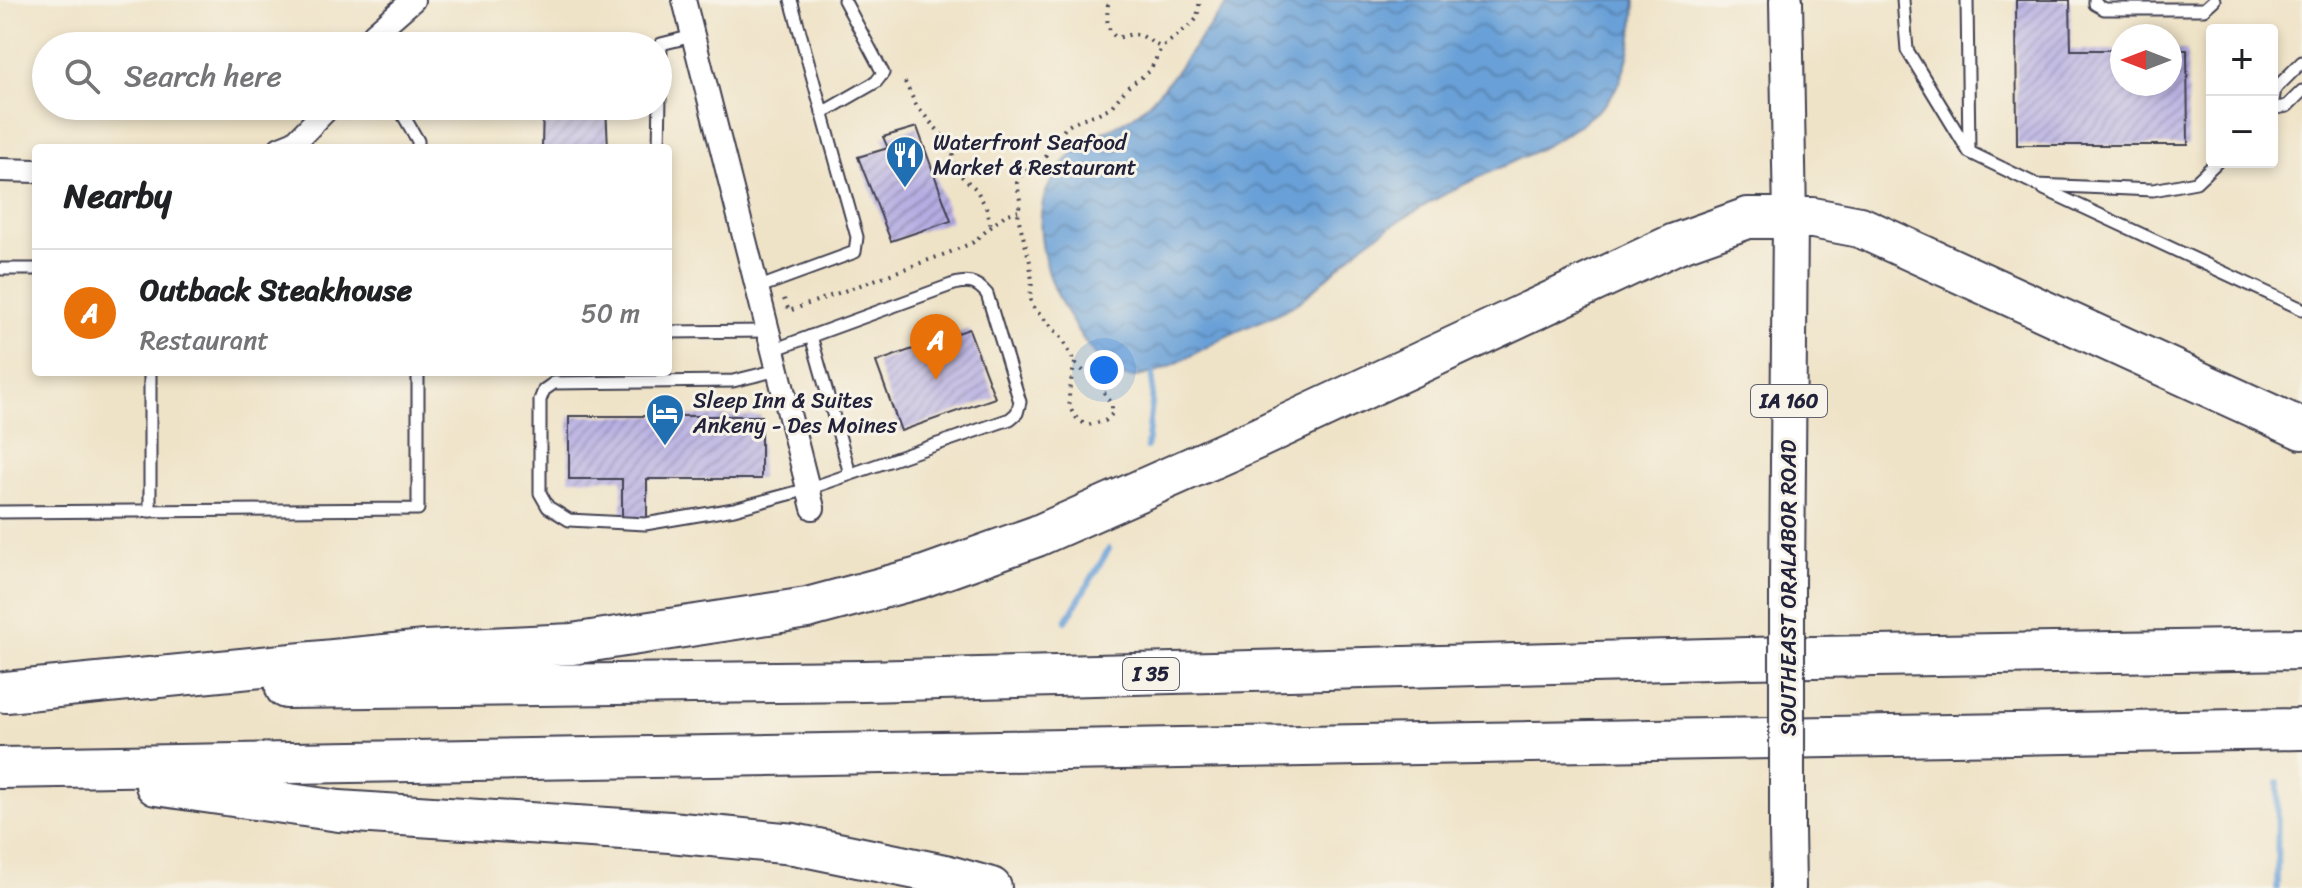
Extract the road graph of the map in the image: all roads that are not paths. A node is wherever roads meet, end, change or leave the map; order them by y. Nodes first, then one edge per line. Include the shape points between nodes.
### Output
1 (413, 0) edge
2 (684, 0) edge
3 (791, 0) edge
4 (844, 0) edge
5 (1786, 0) edge
6 (1903, 0) edge
7 (1967, 0) edge
8 (2095, 0) edge
9 (2214, 0) edge
10 (376, 32) edge
11 (693, 36) junction
12 (672, 41) edge
13 (2302, 62) edge
14 (2302, 91) edge
15 (2274, 96) edge
16 (2278, 107) edge
17 (822, 113) junction
18 (316, 120) edge
19 (406, 120) edge
20 (660, 120) edge
21 (290, 144) edge
22 (418, 144) edge
23 (659, 144) edge
24 (1969, 152) junction
25 (2211, 168) edge
26 (0, 170) edge
27 (32, 171) edge
28 (2037, 185) junction
29 (1790, 218) junction
30 (0, 269) edge
31 (32, 269) edge
32 (766, 284) junction
33 (2302, 309) edge
34 (672, 333) edge
35 (811, 336) junction
36 (773, 350) junction
37 (150, 376) edge
38 (418, 376) edge
39 (2302, 429) edge
40 (850, 474) junction
41 (811, 498) junction
42 (150, 511) junction
43 (0, 512) edge
44 (2302, 649) edge
45 (3, 692) edge
46 (2302, 729) edge
47 (0, 768) edge
48 (46, 769) junction
49 (991, 888) edge
50 (1788, 888) edge

1 - 10 street
2 - 11 street
3 - 17 lane
4 - 17 lane via 883,73
5 - 29 main road, SOUTHEAST ORALABOR ROAD
6 - 24 lane via 1907,50
7 - 24 lane
8 - 9 lane via 2104,9 2204,9
11 - 12 lane
11 - 32 street
13 - 15 lane
14 - 16 lane via 2287,106
17 - 32 lane via 857,237 855,252
18 - 21 street
19 - 22 lane
20 - 23 lane
24 - 28 lane
25 - 28 lane via 2196,182 2153,190
26 - 27 street
28 - 33 lane
29 - 39 highway via 1860,227
29 - 45 highway via 1748,218 1675,244 1037,536 877,590 807,608 572,644 425,651
29 - 50 main road, SOUTHEAST ORALABOR ROAD / IA 160, bridge
30 - 31 lane
32 - 36 street
34 - 36 lane
35 - 36 lane
35 - 40 lane
35 - 40 lane via 972,282 987,294 1020,402 1010,419
36 - 41 street
36 - 41 lane via 733,381 554,383 540,400 540,493 548,507 569,520 645,524
37 - 42 lane
38 - 42 lane via 418,509
40 - 41 lane
42 - 43 lane
44 - 45 highway, I 35 via 864,681
46 - 48 highway
47 - 48 highway
48 - 49 highway via 339,811 794,844

